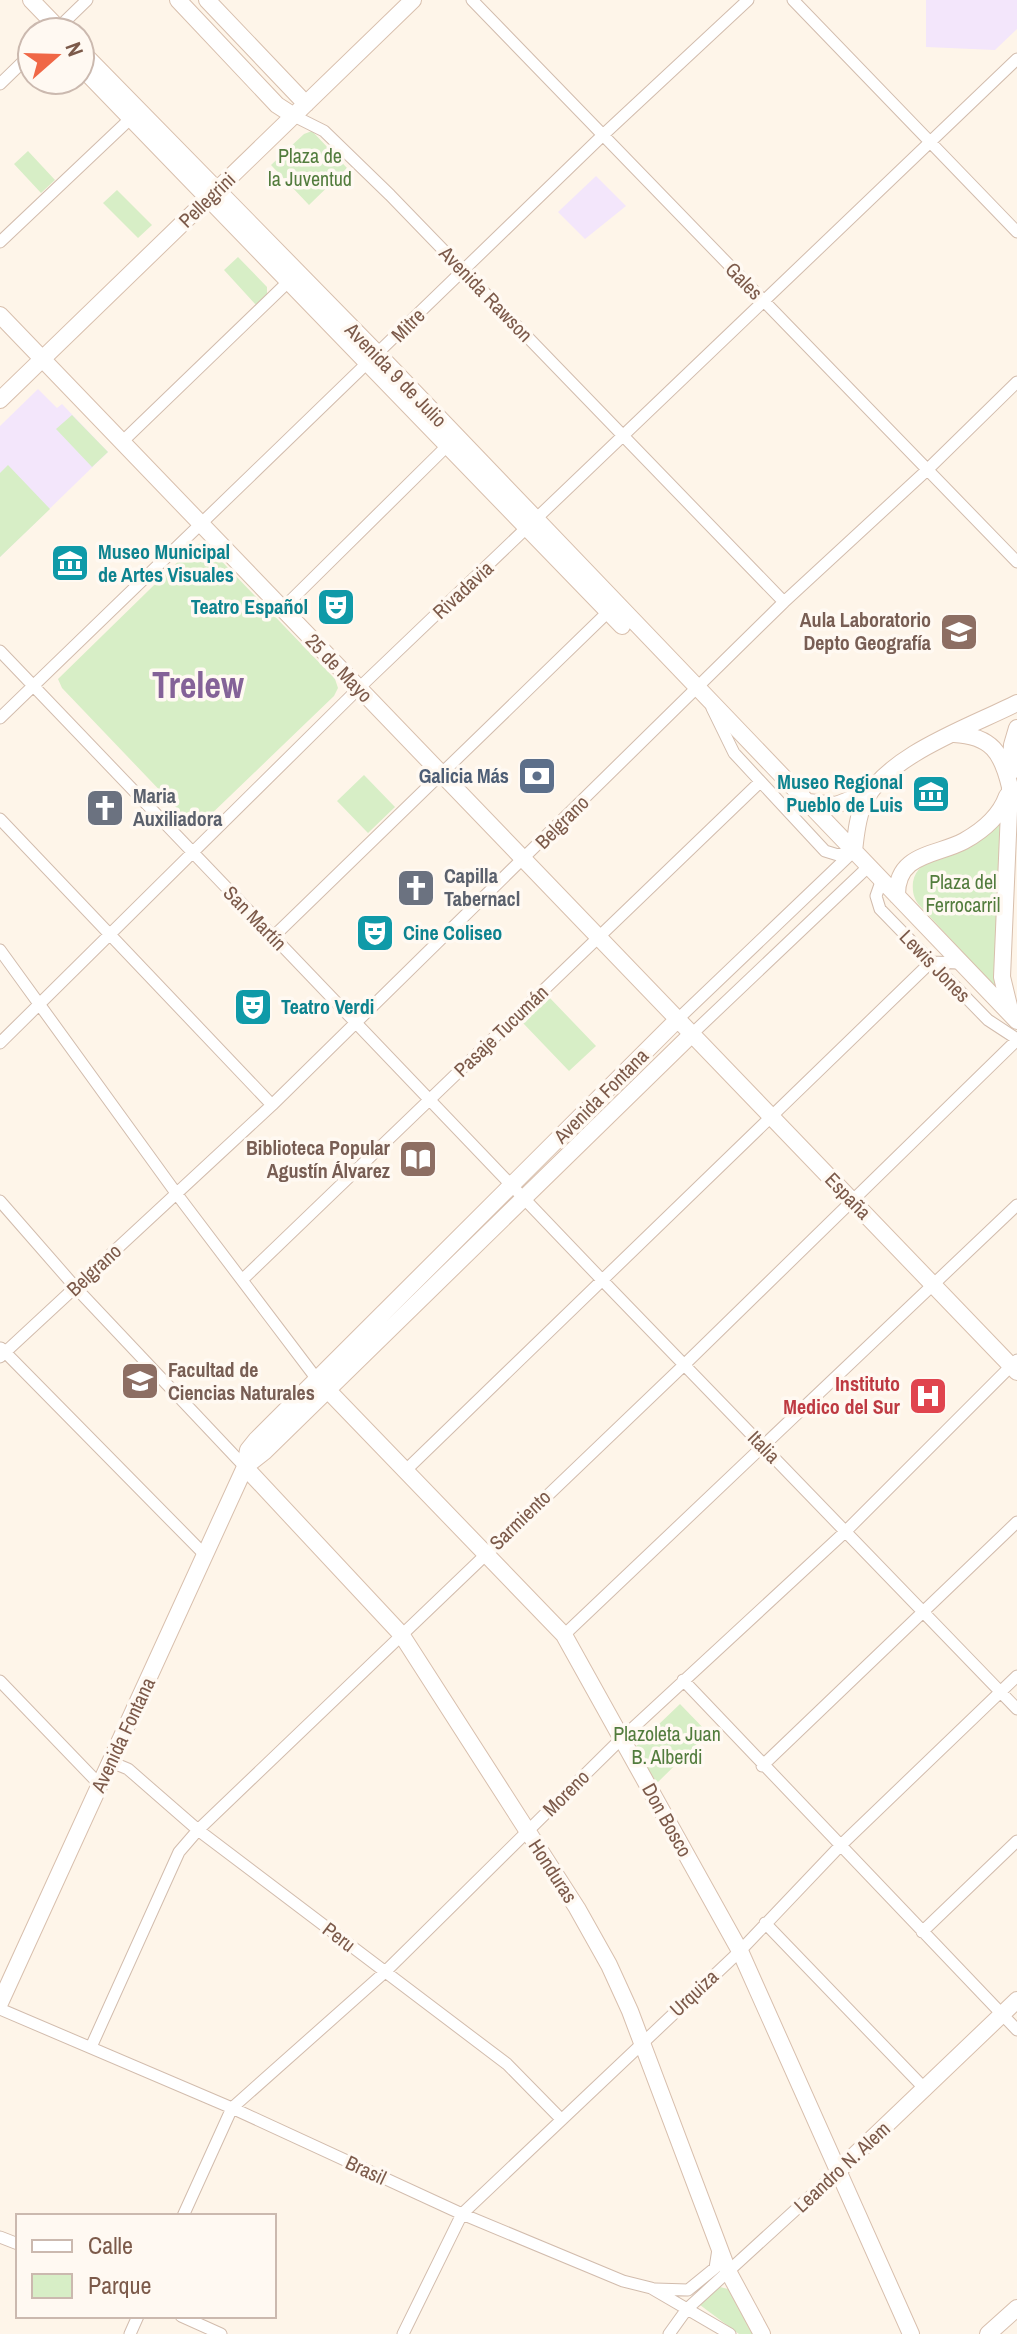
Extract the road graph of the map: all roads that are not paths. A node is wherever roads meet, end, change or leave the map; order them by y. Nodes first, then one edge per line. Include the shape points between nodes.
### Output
1 (18, 0) edge
2 (31, 0) edge
3 (87, 0) edge
4 (178, 0) edge
5 (207, 0) edge
6 (413, 0) edge
7 (472, 0) edge
8 (748, 0) edge
9 (793, 0) edge
10 (38, 16) edge
11 (44, 16) edge
12 (71, 16) edge
13 (1017, 59) edge
14 (16, 68) edge
15 (96, 68) edge
16 (96, 83) edge
17 (0, 84) edge
18 (300, 110) junction
19 (130, 119) junction
20 (603, 135) junction
21 (929, 141) junction
22 (212, 195) junction
23 (1017, 232) edge
24 (0, 242) edge
25 (463, 270) junction
26 (288, 282) junction
27 (763, 301) junction
28 (0, 315) edge
29 (42, 359) junction
30 (373, 359) junction
31 (1017, 382) edge
32 (0, 400) edge
33 (623, 435) junction
34 (122, 442) junction
35 (447, 446) junction
36 (926, 471) junction
37 (201, 524) junction
38 (532, 524) junction
39 (1017, 562) edge
40 (784, 602) junction
41 (282, 609) junction
42 (608, 612) junction
43 (0, 651) edge
44 (33, 686) junction
45 (359, 688) junction
46 (693, 692) junction
47 (710, 702) junction
48 (1017, 703) edge
49 (0, 718) edge
50 (1017, 728) edge
51 (954, 734) junction
52 (441, 774) junction
53 (763, 785) junction
54 (1010, 787) junction
55 (794, 789) junction
56 (870, 791) junction
57 (806, 802) junction
58 (0, 819) edge
59 (854, 851) junction
60 (192, 852) junction
61 (523, 860) junction
62 (869, 866) junction
63 (882, 879) junction
64 (897, 896) junction
65 (108, 933) junction
66 (273, 937) junction
67 (598, 937) junction
68 (0, 950) edge
69 (931, 962) junction
70 (960, 963) junction
71 (39, 1005) junction
72 (1015, 1019) edge
73 (677, 1020) junction
74 (355, 1022) junction
75 (693, 1033) junction
76 (1017, 1040) edge
77 (0, 1043) edge
78 (430, 1100) junction
79 (272, 1105) junction
80 (772, 1116) junction
81 (511, 1185) junction
82 (176, 1193) junction
83 (525, 1200) junction
84 (852, 1200) junction
85 (0, 1201) edge
86 (1017, 1205) edge
87 (242, 1280) junction
88 (603, 1281) junction
89 (933, 1284) junction
90 (76, 1288) junction
91 (2, 1352) edge
92 (684, 1365) junction
93 (1015, 1366) edge
94 (322, 1384) junction
95 (763, 1446) junction
96 (245, 1467) junction
97 (405, 1471) junction
98 (1017, 1522) edge
99 (846, 1531) junction
100 (485, 1553) junction
101 (205, 1555) junction
102 (924, 1612) junction
103 (401, 1634) junction
104 (564, 1635) junction
105 (1017, 1676) edge
106 (683, 1680) junction
107 (0, 1681) edge
108 (1000, 1692) junction
109 (1017, 1709) edge
110 (622, 1738) junction
111 (111, 1762) junction
112 (762, 1766) junction
113 (100, 1785) junction
114 (198, 1830) junction
115 (527, 1832) junction
116 (1017, 1841) edge
117 (840, 1846) junction
118 (765, 1923) junction
119 (922, 1932) junction
120 (740, 1951) junction
121 (385, 1972) junction
122 (1017, 2000) edge
123 (0, 2006) edge
124 (1002, 2015) junction
125 (1017, 2030) edge
126 (642, 2041) junction
127 (91, 2047) junction
128 (926, 2090) junction
129 (232, 2108) junction
130 (561, 2119) junction
131 (837, 2172) junction
132 (184, 2214) edge
133 (462, 2214) junction
134 (718, 2245) junction
135 (728, 2271) junction
136 (651, 2288) junction
137 (1017, 2308) edge
138 (687, 2309) junction
139 (185, 2318) edge
140 (221, 2334) edge
141 (403, 2334) edge
142 (669, 2334) edge
143 (730, 2334) edge
144 (762, 2334) edge
145 (911, 2334) edge
146 (988, 2334) edge

1 - 10 street
2 - 11 street
3 - 12 street
4 - 18 street, Avenida Rawson via 277,105
5 - 18 street, Avenida Rawson
6 - 18 street, Pellegrini
7 - 20 street, Gales
8 - 20 street, Mitre
9 - 21 street
13 - 21 street, Rivadavia
14 - 17 street
15 - 22 street, Avenida 9 de Julio
16 - 19 street, Avenida 9 de Julio
18 - 22 street, Pellegrini
18 - 25 street, Avenida Rawson
19 - 22 street, Avenida 9 de Julio
19 - 24 street
20 - 25 street, Mitre
20 - 27 street, Gales
21 - 23 street
21 - 27 street, Rivadavia
22 - 26 street, Avenida 9 de Julio
22 - 29 street, Pellegrini
22 - 30 street, Avenida 9 de Julio
25 - 30 street, Mitre
25 - 33 street, Avenida Rawson
26 - 30 street, Avenida 9 de Julio
26 - 34 street
27 - 33 street, Rivadavia
27 - 36 street, Gales
28 - 29 street, 25 de Mayo
29 - 32 street, Pellegrini
29 - 34 street, 25 de Mayo
30 - 35 street, Avenida 9 de Julio
30 - 37 street, Mitre
30 - 38 street, Avenida 9 de Julio
31 - 36 street, Belgrano
33 - 38 street, Rivadavia
33 - 40 street, Avenida Rawson
34 - 37 street, 25 de Mayo
35 - 38 street, Avenida 9 de Julio
35 - 41 street
36 - 39 street, Gales
36 - 40 street, Belgrano
37 - 41 street, 25 de Mayo
37 - 44 street, Mitre
38 - 42 street, Avenida 9 de Julio
38 - 45 street, Rivadavia
38 - 46 street, Avenida 9 de Julio
40 - 46 street, Belgrano
41 - 45 street, 25 de Mayo
42 - 46 street, Avenida 9 de Julio
42 - 52 street
43 - 44 street, San Martín
44 - 49 street, Mitre
44 - 60 street, San Martín
45 - 52 street, 25 de Mayo
45 - 60 street, Rivadavia
46 - 47 street, Avenida 9 de Julio
46 - 61 street, Belgrano
47 - 53 street, Avenida 9 de Julio via 729,746
47 - 55 street, Avenida 9 de Julio
48 - 51 street
50 - 54 street
51 - 54 street via 977,737 995,749
51 - 56 street via 909,757
52 - 61 street, 25 de Mayo
52 - 66 street
53 - 55 street
53 - 59 street, Avenida 9 de Julio via 825,851
53 - 67 street, Pasaje Tucumán
54 - 64 street via 1000,811 979,831 912,862 899,879
54 - 72 street via 1002,977
55 - 57 street, Avenida 9 de Julio
56 - 57 street via 836,805
56 - 59 street via 859,815
57 - 59 street, Avenida 9 de Julio
58 - 65 street
59 - 62 street, Lewis Jones
59 - 73 street, Avenida Fontana
60 - 65 street, Rivadavia
60 - 66 street, San Martín
61 - 67 street, 25 de Mayo
61 - 74 street, Belgrano
62 - 63 street, Lewis Jones
62 - 75 street
63 - 64 street, Lewis Jones
63 - 69 street, Lewis Jones via 876,896 880,909
64 - 70 street, Lewis Jones
65 - 71 street, Rivadavia
65 - 79 street
66 - 74 street, San Martín
67 - 73 street, 25 de Mayo
67 - 78 street, Pasaje Tucumán
68 - 71 street
69 - 70 street
69 - 76 street, Lewis Jones via 988,1020
69 - 80 street
70 - 72 street, Lewis Jones
71 - 77 street, Rivadavia
71 - 82 street
73 - 75 street, España
73 - 81 street, Avenida Fontana
74 - 78 street, San Martín
74 - 79 street, Belgrano
75 - 80 street, España
75 - 83 street, Avenida Fontana
76 - 84 street, Sarmiento
78 - 81 street, San Martín
78 - 87 street, Pasaje Tucumán
79 - 82 street, Belgrano
80 - 84 street, España
80 - 88 street
81 - 83 street, Italia
81 - 94 street, Avenida Fontana
82 - 87 street
82 - 90 street, Belgrano
83 - 88 street, Italia
83 - 94 street, Avenida Fontana
84 - 89 street, España
84 - 92 street, Sarmiento
85 - 90 street
86 - 89 street
87 - 94 street
88 - 92 street, Italia
88 - 97 street
89 - 93 street, España
89 - 95 street
90 - 91 street, Belgrano
90 - 96 street
91 - 101 street
92 - 95 street, Italia
92 - 100 street, Sarmiento
93 - 99 street, Moreno
94 - 96 street, Avenida Fontana via 256,1440
94 - 97 street, Don Bosco
95 - 99 street, Italia
95 - 104 street
96 - 101 street, Avenida Fontana
96 - 103 street, Honduras
97 - 100 street, Don Bosco
98 - 102 street
99 - 102 street, Italia
99 - 106 street, Moreno
100 - 103 street, Sarmiento
100 - 104 street, Don Bosco
101 - 111 street, Avenida Fontana
102 - 108 street, Italia
102 - 112 street
103 - 114 street, Sarmiento
103 - 115 street, Honduras
104 - 110 street, Don Bosco
105 - 108 street, Urquiza
106 - 110 street, Moreno
106 - 112 street
107 - 113 street
108 - 109 street, Italia
108 - 117 street, Urquiza
110 - 115 street, Moreno
110 - 120 street, Don Bosco
111 - 113 street, Avenida Fontana
111 - 114 street, Peru via 128,1769
112 - 117 street
113 - 123 street, Avenida Fontana
114 - 121 street, Peru
114 - 127 street, Sarmiento via 179,1852
115 - 121 street, Moreno
115 - 126 street, Honduras via 609,1965
116 - 119 street
117 - 118 street, Urquiza
117 - 119 street
118 - 120 street, Urquiza
118 - 128 street
119 - 124 street
120 - 126 street, Urquiza
120 - 131 street, Don Bosco
121 - 129 street, Moreno
121 - 130 street, Peru via 507,2064
122 - 124 street, Leandro N. Alem
123 - 127 street, Brasil
124 - 125 street
124 - 128 street, Leandro N. Alem
126 - 130 street, Urquiza
126 - 134 street, Honduras
127 - 129 street, Brasil
128 - 131 street, Leandro N. Alem
129 - 132 street, Moreno
129 - 133 street, Brasil
130 - 133 street, Urquiza
131 - 135 street, Leandro N. Alem
131 - 145 street, Don Bosco
133 - 136 street, Brasil
133 - 141 street, Urquiza
134 - 135 street, Honduras
134 - 136 street via 715,2268 688,2290
135 - 138 street, Leandro N. Alem
135 - 144 street, Honduras
136 - 138 street, Brasil
137 - 146 street
138 - 142 street, Leandro N. Alem
138 - 143 street, Brasil
139 - 140 street

